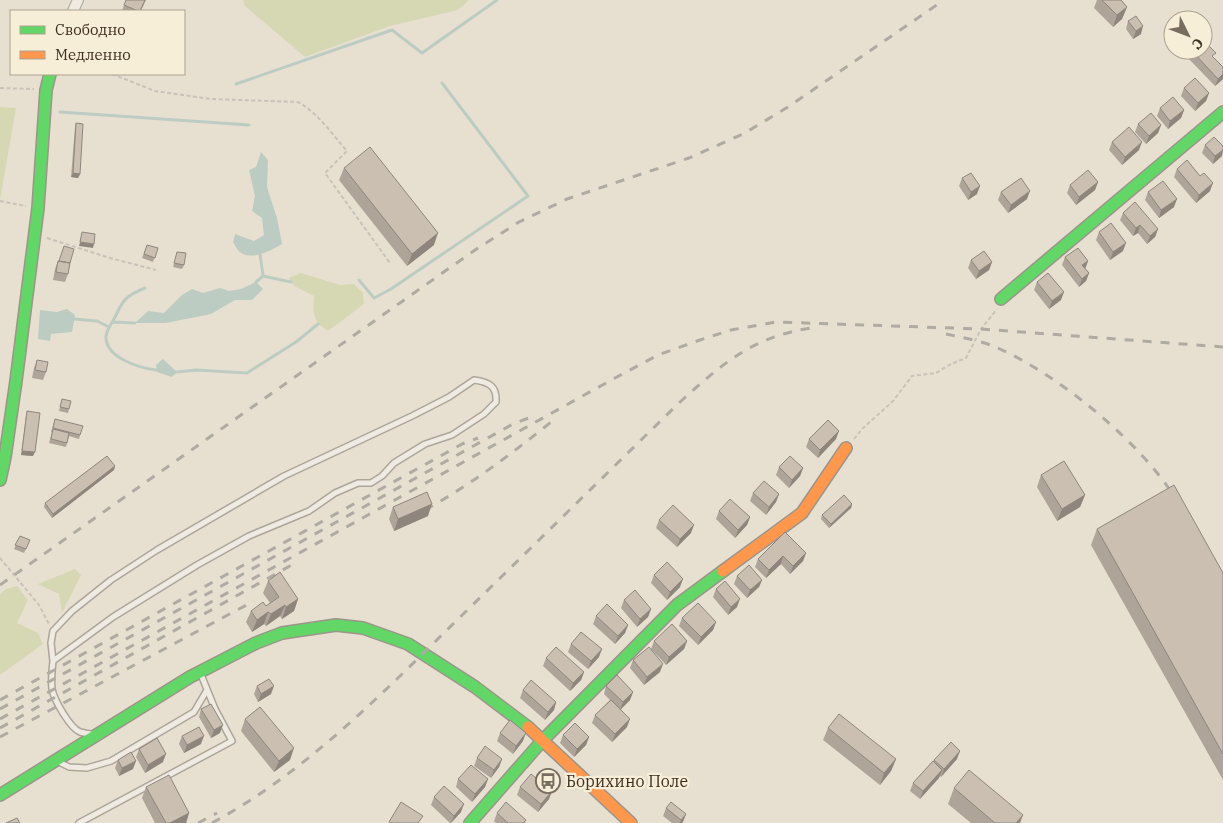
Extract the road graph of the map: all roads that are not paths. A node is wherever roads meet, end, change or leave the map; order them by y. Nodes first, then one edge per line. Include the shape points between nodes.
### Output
1 (50, 75) edge
2 (1223, 112) edge
3 (1001, 299) road end
4 (846, 448) road end
5 (0, 480) edge
6 (54, 661) junction
7 (200, 672) junction
8 (207, 690) junction
9 (97, 736) junction
10 (542, 741) junction
11 (57, 760) junction
12 (0, 795) edge
13 (79, 823) edge
14 (470, 823) edge
15 (631, 823) edge

1 - 5 street via 35,234
2 - 3 street
4 - 10 street via 802,513 677,604
6 - 6 lane via 113,617 249,536 309,511 335,493 358,483 371,483 394,463 425,444 452,435 496,402 493,386 474,380 412,416 284,476 157,550 111,580 53,631
6 - 9 lane via 52,690 67,720 78,732
7 - 8 lane
7 - 9 street
7 - 10 street via 282,633 336,625 363,628 392,637 424,653 490,697
8 - 11 lane via 194,712 110,762 87,768 69,767
8 - 13 lane via 232,740
9 - 11 street
10 - 14 street
10 - 15 street
11 - 12 street

